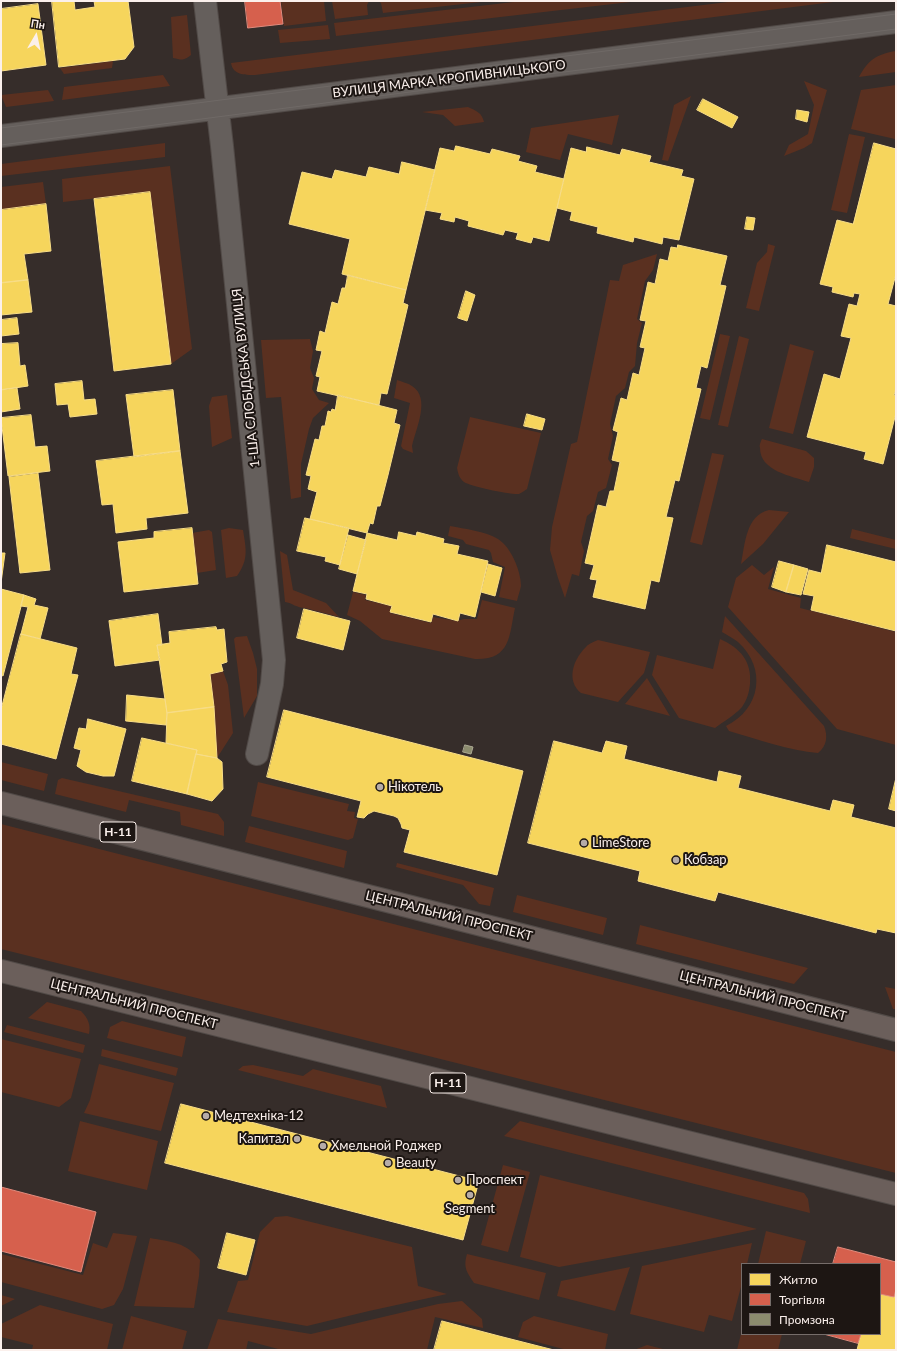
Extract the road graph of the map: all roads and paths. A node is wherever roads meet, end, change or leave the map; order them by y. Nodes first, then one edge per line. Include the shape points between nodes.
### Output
1 (205, 1) edge
2 (896, 22) edge
3 (218, 108) junction
4 (1, 136) edge
5 (257, 754) dead end
6 (1, 803) edge
7 (1, 971) edge
8 (896, 1030) edge
9 (896, 1194) edge

1 - 3 street, 1-ША СЛОБІДСЬКА ВУЛИЦЯ
2 - 3 street, ВУЛИЦЯ МАРКА КРОПИВНИЦЬКОГО
3 - 4 street, ВУЛИЦЯ МАРКА КРОПИВНИЦЬКОГО
3 - 5 street, 1-ША СЛОБІДСЬКА ВУЛИЦЯ via 274,660 272,684
6 - 8 main road, ЦЕНТРАЛЬНИЙ ПРОСПЕКТ / Н-11
7 - 9 main road, ЦЕНТРАЛЬНИЙ ПРОСПЕКТ / Н-11

